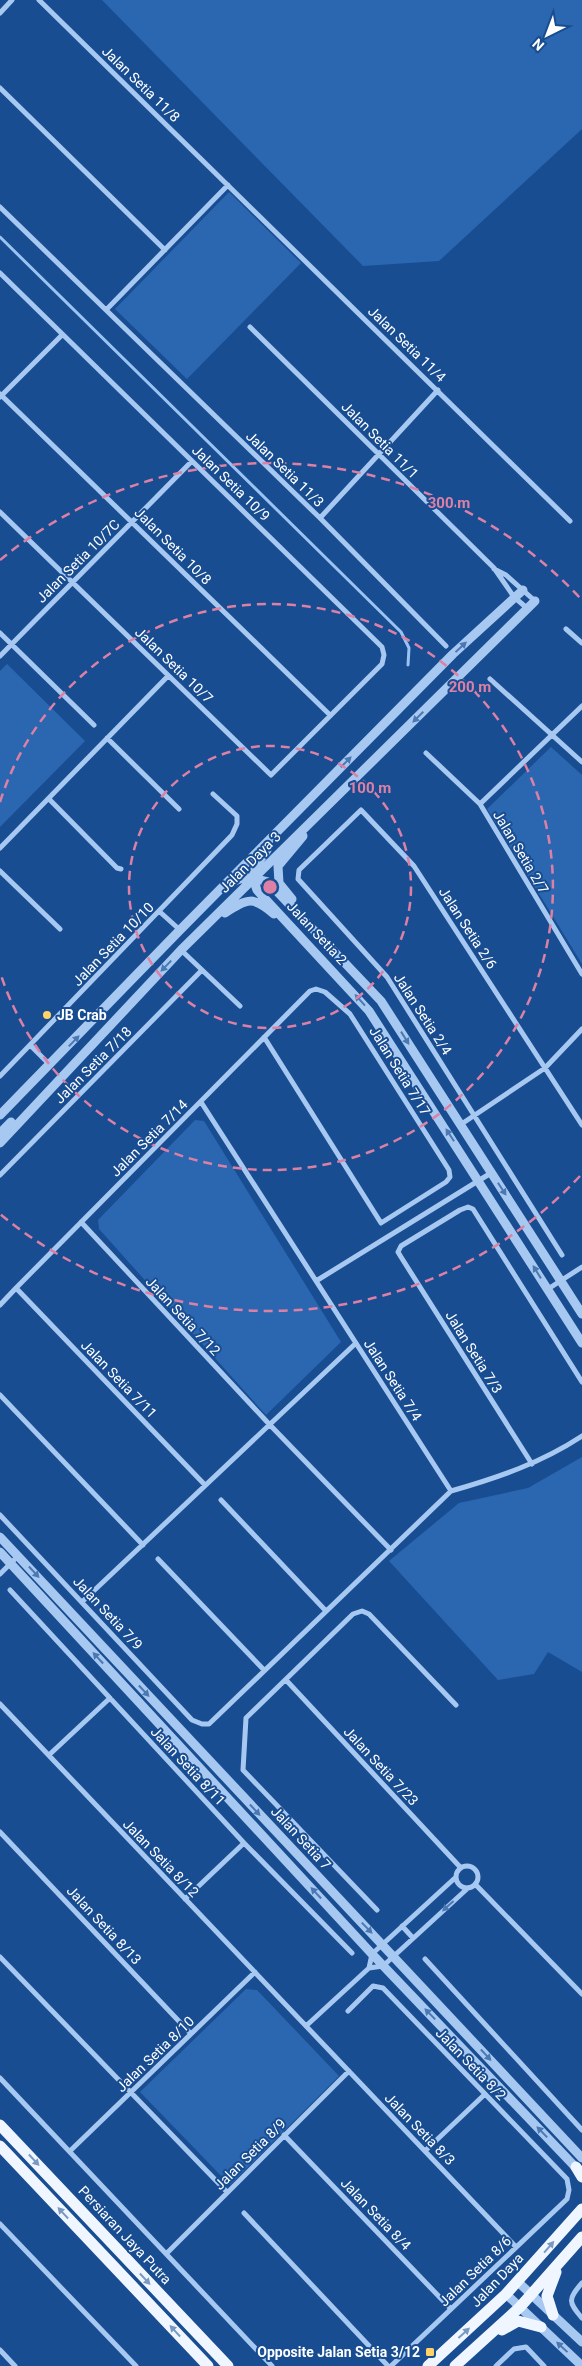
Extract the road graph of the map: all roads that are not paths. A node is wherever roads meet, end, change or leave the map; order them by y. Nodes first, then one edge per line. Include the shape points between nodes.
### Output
1 (12, 0) edge
2 (39, 0) edge
3 (0, 13) edge
4 (0, 88) edge
5 (228, 185) junction
6 (0, 207) edge
7 (165, 250) junction
8 (0, 274) edge
9 (106, 310) junction
10 (250, 327) dead end
11 (62, 335) junction
12 (438, 390) junction
13 (1, 396) edge
14 (379, 455) junction
15 (192, 462) junction
16 (0, 512) edge
17 (320, 518) junction
18 (570, 521) dead end
19 (132, 522) junction
20 (494, 568) junction
21 (72, 582) junction
22 (523, 590) junction
23 (514, 597) junction
24 (536, 601) joint
25 (528, 609) junction
26 (566, 629) dead end
27 (0, 633) edge
28 (582, 643) edge
29 (11, 644) junction
30 (446, 646) dead end
31 (0, 656) edge
32 (168, 676) junction
33 (490, 679) dead end
34 (582, 706) edge
35 (330, 715) junction
36 (94, 725) dead end
37 (552, 735) junction
38 (107, 738) junction
39 (426, 753) dead end
40 (582, 762) edge
41 (318, 790) junction
42 (213, 794) dead end
43 (49, 799) junction
44 (330, 803) junction
45 (480, 804) junction
46 (179, 809) dead end
47 (361, 810) joint
48 (0, 848) edge
49 (121, 869) dead end
50 (0, 871) edge
51 (253, 878) junction
52 (160, 912) junction
53 (210, 923) junction
54 (60, 929) dead end
55 (180, 930) junction
56 (327, 942) junction
57 (181, 950) junction
58 (317, 953) junction
59 (202, 970) junction
60 (582, 974) edge
61 (316, 990) joint
62 (240, 1006) dead end
63 (582, 1029) edge
64 (264, 1037) junction
65 (30, 1045) junction
66 (51, 1065) junction
67 (545, 1068) junction
68 (0, 1076) edge
69 (43, 1095) junction
70 (15, 1100) junction
71 (201, 1102) junction
72 (0, 1111) edge
73 (474, 1115) junction
74 (0, 1116) edge
75 (460, 1125) junction
76 (582, 1125) edge
77 (0, 1133) edge
78 (0, 1143) edge
79 (491, 1173) junction
80 (0, 1175) edge
81 (479, 1180) junction
82 (81, 1222) junction
83 (562, 1255) dead end
84 (582, 1267) edge
85 (316, 1281) junction
86 (560, 1281) junction
87 (16, 1288) junction
88 (548, 1289) junction
89 (0, 1305) edge
90 (582, 1314) edge
91 (356, 1343) junction
92 (582, 1343) edge
93 (582, 1382) edge
94 (0, 1395) edge
95 (270, 1425) junction
96 (582, 1436) edge
97 (532, 1464) junction
98 (205, 1485) junction
99 (451, 1491) junction
100 (221, 1500) dead end
101 (0, 1514) edge
102 (0, 1537) edge
103 (143, 1545) junction
104 (391, 1550) junction
105 (0, 1552) edge
106 (18, 1556) junction
107 (158, 1559) dead end
108 (11, 1563) junction
109 (0, 1574) edge
110 (10, 1590) dead end
111 (83, 1601) junction
112 (326, 1611) junction
113 (264, 1670) junction
114 (286, 1680) junction
115 (110, 1698) junction
116 (0, 1704) edge
117 (456, 1705) dead end
118 (49, 1755) junction
119 (0, 1832) edge
120 (244, 1843) junction
121 (461, 1868) junction
122 (456, 1877) junction
123 (475, 1884) junction
124 (468, 1888) junction
125 (185, 1899) junction
126 (377, 1910) dead end
127 (402, 1926) junction
128 (413, 1938) junction
129 (383, 1945) junction
130 (352, 1953) dead end
131 (372, 1954) junction
132 (393, 1956) junction
133 (0, 1957) edge
134 (425, 1960) dead end
135 (383, 1966) junction
136 (369, 1968) junction
137 (255, 1972) junction
138 (582, 1994) edge
139 (348, 2011) dead end
140 (306, 2026) junction
141 (191, 2034) junction
142 (349, 2071) junction
143 (0, 2078) edge
144 (131, 2092) junction
145 (484, 2095) junction
146 (0, 2125) edge
147 (582, 2130) edge
148 (284, 2135) junction
149 (0, 2146) edge
150 (425, 2151) junction
151 (70, 2152) junction
152 (580, 2169) edge
153 (569, 2190) joint
154 (227, 2192) junction
155 (581, 2209) edge
156 (244, 2214) dead end
157 (0, 2224) edge
158 (582, 2237) edge
159 (516, 2247) junction
160 (167, 2253) junction
161 (559, 2263) junction
162 (518, 2282) junction
163 (582, 2283) edge
164 (506, 2294) junction
165 (531, 2294) junction
166 (520, 2307) junction
167 (451, 2309) junction
168 (553, 2316) junction
169 (582, 2318) edge
170 (541, 2328) junction
171 (487, 2337) junction
172 (582, 2342) edge
173 (0, 2350) edge
174 (16, 2366) edge
175 (136, 2366) edge
176 (208, 2366) edge
177 (228, 2366) edge
178 (272, 2366) edge
179 (389, 2366) edge
180 (428, 2366) edge
181 (455, 2366) edge
182 (496, 2366) edge
183 (544, 2366) edge
184 (582, 2366) edge

1 - 3 street
2 - 5 street, Jalan Setia 11/8
4 - 7 street
5 - 7 street
5 - 12 street, Jalan Setia 11/4
6 - 9 street, Jalan Setia 11/3
7 - 9 street
8 - 11 street, Jalan Setia 10/9
9 - 17 street, Jalan Setia 11/3
10 - 14 street, Jalan Setia 11/1
11 - 13 street
11 - 15 street, Jalan Setia 10/9
12 - 14 street
12 - 18 street, Jalan Setia 11/4
13 - 19 street, Jalan Setia 10/8
14 - 17 street
14 - 20 street, Jalan Setia 11/1
15 - 19 street, Jalan Setia 10/7C
15 - 35 street, Jalan Setia 10/9 via 382,647 382,664
16 - 21 street, Jalan Setia 10/7
17 - 30 street, Jalan Setia 11/3
19 - 21 street, Jalan Setia 10/7C
19 - 35 street, Jalan Setia 10/8
20 - 22 street, Jalan Setia 11/1
20 - 23 street, Jalan Setia 11/1
21 - 29 street, Jalan Setia 10/7C
21 - 32 street, Jalan Setia 10/7
22 - 23 street, Jalan Daya 3
22 - 24 street, Jalan Setia 11/1
23 - 25 street, Jalan Setia 11/1
41 -> 23 street, Jalan Daya 3
24 - 25 street, Jalan Daya 3
25 -> 44 street, Jalan Daya 3
26 - 28 street
27 - 29 street
29 - 31 street, Jalan Setia 10/7C
29 - 36 street
32 - 35 street, Jalan Setia 10/7 via 271,775
32 - 38 street
33 - 37 street
34 - 37 street
37 - 40 street
37 - 45 street
38 - 43 street
38 - 46 street
39 - 45 street, Jalan Setia 2/7
41 - 51 street via 308,806 260,857
41 - 55 street, Jalan Daya 3
42 - 52 street, Jalan Setia 10/10 via 236,816 237,824 232,835
43 - 48 street
43 - 49 street
44 - 51 street, Jalan Daya 3
44 - 56 street via 278,866 277,874 279,883
45 - 60 street, Jalan Setia 2/7
47 - 67 street, Jalan Setia 2/6 via 414,866
47 - 73 street, Jalan Setia 2/4 via 299,870 298,879 386,977
50 - 54 street
51 - 53 street, Jalan Daya 3
51 - 55 street via 239,878 230,884
51 - 56 street, Jalan Setia 2 via 268,882
51 - 58 street, Jalan Setia 2 via 257,890
52 - 55 street
52 - 65 street, Jalan Setia 10/10
53 - 57 street, Jalan Daya 3
53 - 58 street via 234,907 249,901 259,902
66 -> 55 street, Jalan Daya 3
56 -> 75 street, Jalan Setia 2 via 381,1001
57 - 59 street
57 -> 69 street, Jalan Daya 3
81 -> 58 street, Jalan Setia 2 via 369,1011
59 - 62 street
59 - 80 street, Jalan Setia 7/18
61 - 64 street, Jalan Setia 7/14 via 310,991
61 - 64 street, Jalan Setia 7/17 via 325,992 350,1014 449,1170 450,1177 446,1182 381,1223
63 - 67 street
64 - 71 street, Jalan Setia 7/14
65 - 66 street
65 - 68 street, Jalan Setia 10/10
66 - 70 street, Jalan Daya 3
67 - 73 street
67 - 76 street, Jalan Setia 2/6
69 - 77 street via 29,1104
69 - 78 street, Jalan Daya 3
70 - 72 street
70 - 74 street, Jalan Daya 3
71 - 82 street, Jalan Setia 7/14
71 - 85 street, Jalan Setia 7/4
73 - 75 street
73 - 83 street, Jalan Setia 2/4
75 - 79 street, Jalan Setia 2
79 - 81 street
79 -> 86 street, Jalan Setia 2
81 - 85 street
88 -> 81 street, Jalan Setia 2
82 - 87 street, Jalan Setia 7/14
82 - 95 street, Jalan Setia 7/12
84 - 86 street
85 - 91 street, Jalan Setia 7/4
86 - 88 street
86 - 90 street, Jalan Setia 2
87 - 89 street, Jalan Setia 7/14
87 - 98 street, Jalan Setia 7/11
88 - 92 street, Jalan Setia 2
91 - 95 street
91 - 99 street, Jalan Setia 7/4
93 - 97 street, Jalan Setia 7/3 via 473,1209 460,1210 401,1246 398,1252
94 - 103 street
95 - 98 street
95 - 104 street, Jalan Setia 7/12
96 - 97 street
97 - 99 street
98 - 103 street
99 - 104 street
100 - 112 street
101 - 111 street, Jalan Setia 7/9
102 - 106 street, Jalan Setia 7
103 - 111 street
104 - 112 street
105 - 108 street, Jalan Setia 7
106 - 108 street
106 -> 129 street, Jalan Setia 7
107 - 113 street
108 - 109 street
131 -> 108 street, Jalan Setia 7
110 - 115 street, Jalan Setia 8/11
111 - 113 street, Jalan Setia 7/9 via 192,1720 202,1724 209,1724
112 - 113 street
114 - 117 street via 353,1614 362,1611 369,1614
114 - 121 street, Jalan Setia 7/23
114 - 126 street via 247,1715 243,1770
115 - 118 street
115 - 120 street, Jalan Setia 8/11
116 - 118 street, Jalan Setia 8/12
118 - 125 street, Jalan Setia 8/12
119 - 141 street, Jalan Setia 8/13
120 - 125 street
120 - 130 street, Jalan Setia 8/11
121 - 122 street
121 - 123 street via 470,1867 476,1871
122 - 124 street via 461,1886
122 - 127 street
123 - 124 street
123 - 138 street
124 -> 128 street
125 - 137 street, Jalan Setia 8/12
127 - 128 street
127 - 129 street
128 - 132 street
129 - 131 street
129 - 132 street, Jalan Setia 7
131 - 135 street, Jalan Setia 7
131 - 136 street
132 - 135 street
132 -> 152 street, Jalan Setia 7
133 - 144 street
134 - 147 street
135 - 136 street
152 -> 135 street, Jalan Setia 7
136 - 140 street
137 - 140 street, Jalan Setia 8/12
137 - 141 street, Jalan Setia 8/10
139 - 145 street, Jalan Setia 8/2 via 373,1986 384,1988
140 - 142 street, Jalan Setia 8/3
141 - 144 street, Jalan Setia 8/10
142 - 148 street, Jalan Setia 8/9
142 - 150 street, Jalan Setia 8/3
143 - 151 street
144 - 151 street, Jalan Setia 8/10
144 - 154 street
145 - 150 street
145 - 153 street, Jalan Setia 8/2 via 567,2179
146 -> 177 main road, Persiaran Jaya Putra
148 - 154 street, Jalan Setia 8/9
148 - 167 street, Jalan Setia 8/4
176 -> 149 main road
150 - 159 street, Jalan Setia 8/3
151 - 160 street
153 - 159 street, Jalan Setia 8/6 via 567,2199
154 - 160 street, Jalan Setia 8/9
162 -> 155 main road, Jalan Daya
156 - 179 street
157 - 175 street
158 - 161 main road
159 - 167 street, Jalan Setia 8/6
160 - 178 street
161 - 165 main road
161 - 168 main road via 547,2296
162 - 164 main road, Jalan Daya
162 - 165 street
163 - 169 street via 570,2301
164 - 166 street
180 -> 164 main road, Jalan Daya
165 - 166 main road
165 - 168 street
166 - 170 street
166 - 171 main road
167 - 179 street, Jalan Setia 8/6
168 - 172 street
170 - 171 main road via 518,2321
184 -> 170 street
171 - 181 main road
173 - 174 street
182 - 183 street via 514,2349 526,2347

